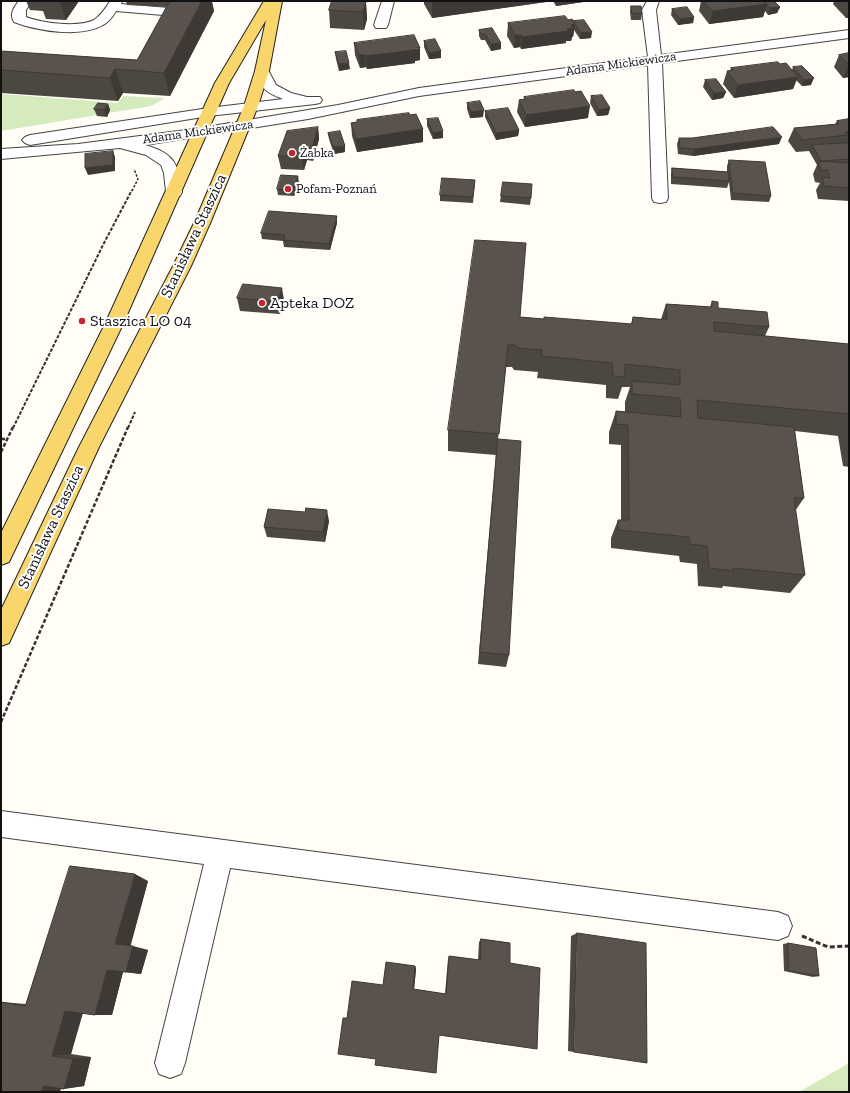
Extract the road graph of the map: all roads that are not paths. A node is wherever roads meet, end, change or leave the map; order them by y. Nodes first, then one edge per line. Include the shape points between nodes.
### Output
1 (26, 1) edge
2 (270, 1) edge
3 (276, 1) edge
4 (388, 1) edge
5 (653, 1) edge
6 (114, 4) edge
7 (381, 25) dead end
8 (849, 34) edge
9 (154, 44) edge
10 (655, 60) junction
11 (262, 71) junction
12 (393, 96) junction
13 (312, 101) junction
14 (250, 106) junction
15 (209, 112) junction
16 (243, 126) junction
17 (200, 133) junction
18 (115, 143) junction
19 (1, 145) edge
20 (1, 154) edge
21 (174, 192) junction
22 (660, 198) dead end
23 (1, 555) edge
24 (1, 635) edge
25 (1, 824) edge
26 (220, 854) junction
27 (778, 926) road end
28 (170, 1063) dead end

1 - 6 street via 19,10 19,19 28,23 62,27 96,24
2 - 15 main road, Stanisława Staszica via 222,83
3 - 11 main road, Stanisława Staszica
4 - 7 street
5 - 10 street via 649,10
6 - 9 street via 170,13 170,18
8 - 10 street, Adama Mickiewicza
10 - 12 street, Adama Mickiewicza
10 - 22 street
11 - 13 street, Adama Mickiewicza via 270,88 276,92
11 - 14 main road, Stanisława Staszica
12 - 13 street, Adama Mickiewicza via 378,94
12 - 16 street, Adama Mickiewicza
13 - 14 street, Adama Mickiewicza
14 - 15 street, Adama Mickiewicza
14 - 16 main road, Stanisława Staszica
15 - 17 main road, Stanisława Staszica
15 - 19 street, Adama Mickiewicza
16 - 17 street, Adama Mickiewicza
16 - 24 main road, Stanisława Staszica via 182,266 89,447
17 - 18 street, Adama Mickiewicza
17 - 21 main road, Stanisława Staszica
18 - 20 street, Adama Mickiewicza
18 - 21 street via 144,149 158,155 170,165
21 - 23 main road, Stanisława Staszica via 114,324
25 - 26 street
26 - 27 street
26 - 28 street

